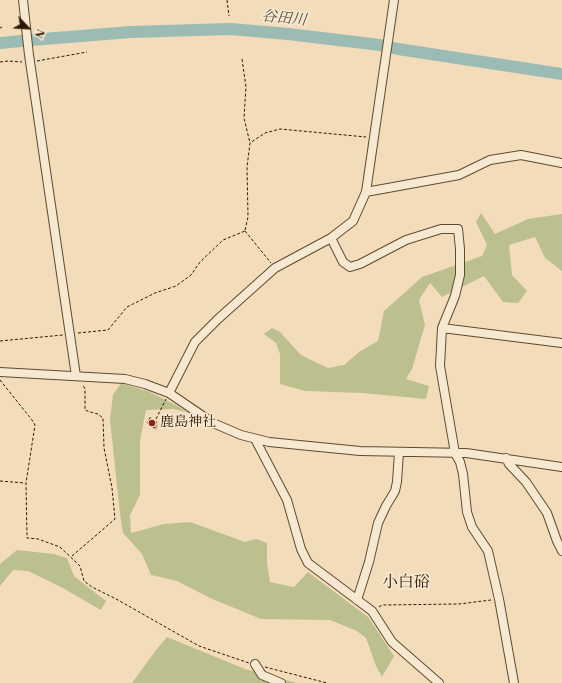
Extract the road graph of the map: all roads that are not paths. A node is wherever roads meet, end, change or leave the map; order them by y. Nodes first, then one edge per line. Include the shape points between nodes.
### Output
1 (22, 0) edge
2 (394, 0) edge
3 (562, 163) edge
4 (366, 192) junction
5 (331, 238) junction
6 (442, 328) junction
7 (562, 343) edge
8 (0, 372) edge
9 (78, 376) junction
10 (169, 393) junction
11 (255, 439) junction
12 (399, 452) junction
13 (455, 453) junction
14 (506, 458) junction
15 (562, 467) edge
16 (562, 551) edge
17 (357, 600) junction
18 (255, 664) road end
19 (281, 683) edge
20 (439, 683) edge
21 (514, 683) edge

1 - 9 street
2 - 4 street
3 - 4 street via 521,155 490,160 459,175
4 - 5 street via 353,221
5 - 6 street via 344,262 350,267 406,240 441,229 458,229 460,275 455,296
5 - 10 street via 275,268 218,319 195,342
6 - 7 street
6 - 13 street via 440,366
8 - 9 street
9 - 10 street via 130,380
10 - 11 street via 213,423
11 - 12 street via 360,451
11 - 17 street via 287,500 301,549 308,563
12 - 13 street
12 - 17 street via 395,491 378,523
13 - 14 street
13 - 21 street via 463,474 467,512 472,527 488,551
14 - 15 street
14 - 16 street via 547,513
17 - 20 street via 372,612 392,642
18 - 19 street via 262,675

